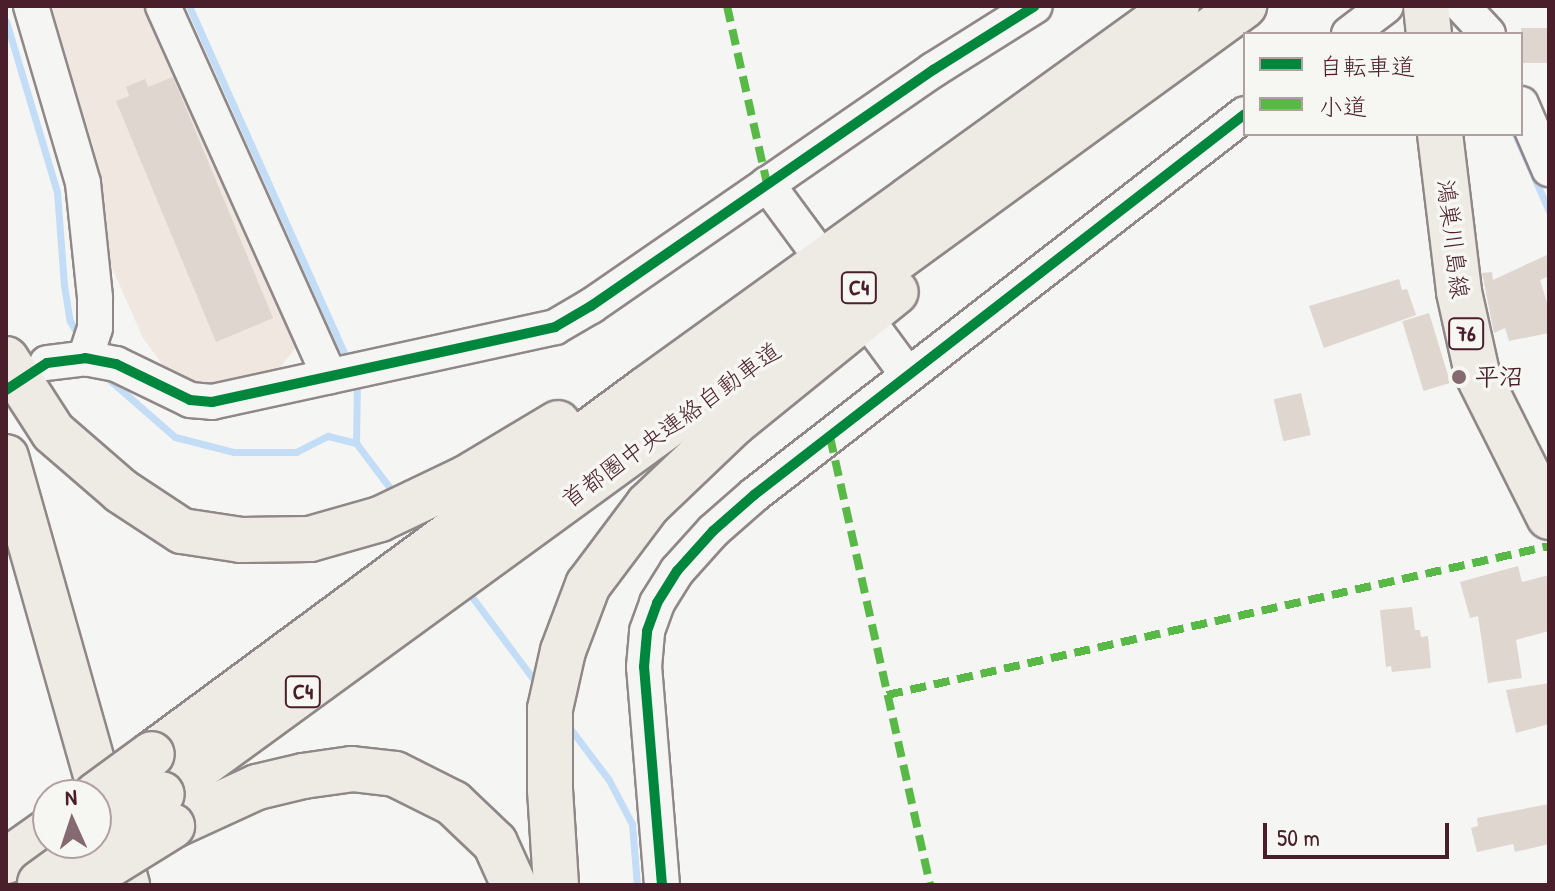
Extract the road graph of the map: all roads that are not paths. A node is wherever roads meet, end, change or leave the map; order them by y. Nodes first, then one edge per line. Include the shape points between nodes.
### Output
1 (31, 6) edge
2 (163, 6) edge
3 (1035, 6) edge
4 (1177, 6) edge
5 (1244, 6) edge
6 (1386, 6) edge
7 (1426, 6) edge
8 (1462, 6) edge
9 (1352, 32) edge
10 (1429, 32) edge
11 (1486, 32) edge
12 (1523, 109) edge
13 (1243, 116) edge
14 (1440, 136) edge
15 (1549, 169) edge
16 (767, 184) junction
17 (847, 292) junction
18 (96, 360) junction
19 (27, 361) edge
20 (907, 374) junction
21 (333, 375) junction
22 (645, 390) junction
23 (6, 457) edge
24 (1549, 517) edge
25 (6, 552) edge
26 (446, 563) junction
27 (70, 779) edge
28 (162, 791) junction
29 (112, 794) edge
30 (112, 830) edge
31 (92, 859) edge
32 (40, 865) edge
33 (99, 885) edge
34 (127, 885) edge
35 (514, 885) edge
36 (556, 885) edge
37 (662, 885) edge

1 - 18 street via 83,183
2 - 21 street
3 - 16 street
4 - 17 main road, 首都圏中央連絡自動車道 / C4
5 - 17 main road, 首都圏中央連絡自動車道 / C4
6 - 9 street
7 - 10 main road
8 - 11 street
12 - 15 street
13 - 20 street
14 - 24 main road, 鴻巣川島線 / 76 via 1459,292 1477,373
16 - 17 street
16 - 21 street via 555,327
17 - 20 street
17 - 22 main road, 首都圏中央連絡自動車道 / C4
17 - 26 main road, 首都圏中央連絡自動車道 / C4
17 - 36 main road via 734,423 648,505 588,585 553,696 550,790
18 - 19 street
18 - 21 street via 190,400 212,402
19 - 22 main road via 53,432 121,491 182,531 241,540 310,539 380,519 466,478 602,397
20 - 37 street via 713,531 657,603 647,631 644,667
22 - 26 main road, 首都圏中央連絡自動車道 / C4
23 - 34 main road
25 - 27 main road
26 - 28 main road, 首都圏中央連絡自動車道 / C4
28 - 29 main road, 首都圏中央連絡自動車道 / C4, bridge
28 - 30 main road, 首都圏中央連絡自動車道 / C4, bridge
28 - 32 main road, bridge
28 - 35 main road via 257,787 352,769 395,774 453,803 495,843
31 - 33 main road

